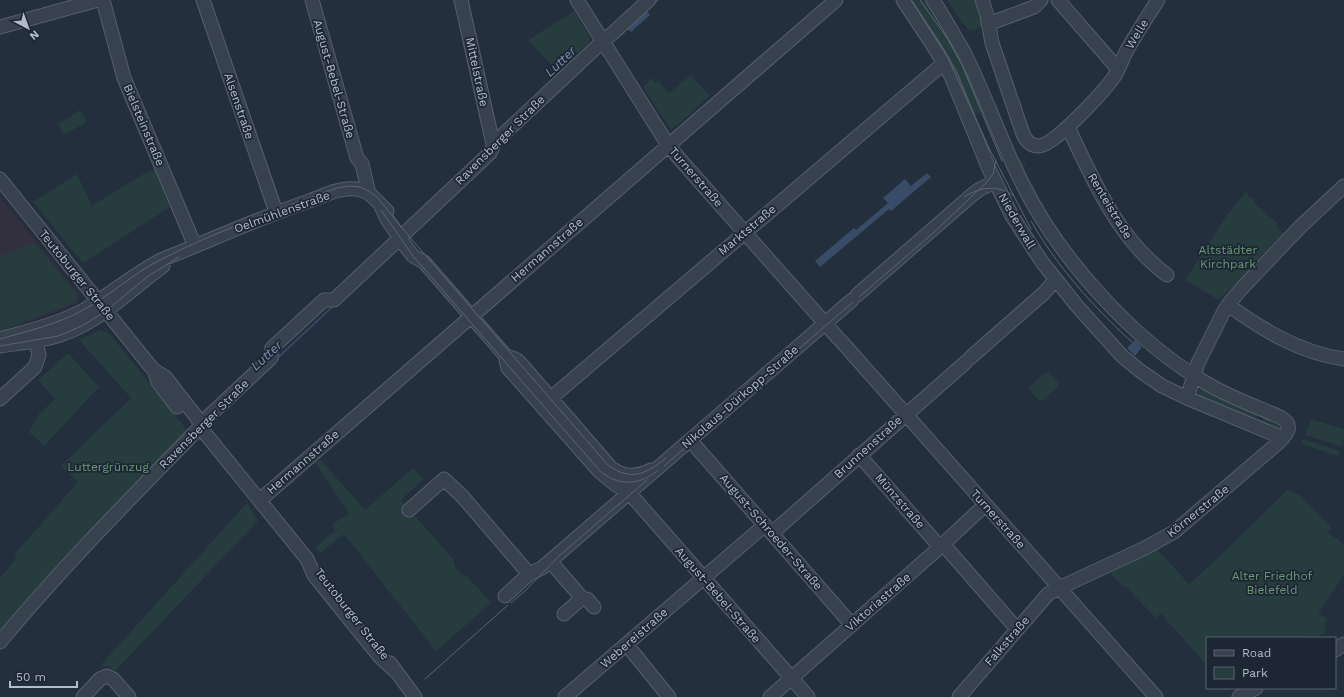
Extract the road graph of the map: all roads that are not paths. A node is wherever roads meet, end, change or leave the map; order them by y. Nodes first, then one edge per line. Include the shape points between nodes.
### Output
1 (98, 0) edge
2 (103, 0) edge
3 (203, 0) edge
4 (312, 0) edge
5 (461, 0) edge
6 (577, 0) edge
7 (649, 0) edge
8 (836, 0) edge
9 (903, 0) edge
10 (933, 0) edge
11 (982, 0) edge
12 (1058, 0) edge
13 (1158, 0) edge
14 (1038, 3) edge
15 (988, 24) junction
16 (0, 27) edge
17 (603, 41) junction
18 (944, 63) junction
19 (1118, 69) junction
20 (1068, 127) junction
21 (493, 144) junction
22 (668, 145) junction
23 (357, 158) junction
24 (0, 179) edge
25 (995, 182) junction
26 (356, 189) junction
27 (1340, 190) edge
28 (369, 194) junction
29 (276, 212) junction
30 (745, 232) junction
31 (402, 235) junction
32 (195, 246) junction
33 (1167, 275) dead end
34 (1055, 280) junction
35 (102, 306) junction
36 (1228, 306) junction
37 (471, 316) junction
38 (825, 323) junction
39 (34, 335) junction
40 (0, 339) edge
41 (0, 346) edge
42 (506, 355) junction
43 (1344, 359) edge
44 (1193, 376) junction
45 (551, 398) junction
46 (1187, 398) junction
47 (0, 399) edge
48 (906, 414) junction
49 (200, 427) junction
50 (1285, 435) junction
51 (690, 440) junction
52 (859, 455) junction
53 (664, 464) junction
54 (612, 469) junction
55 (629, 493) junction
56 (260, 500) junction
57 (985, 505) junction
58 (410, 510) dead end
59 (772, 533) junction
60 (942, 546) junction
61 (550, 562) junction
62 (529, 574) junction
63 (703, 579) junction
64 (1059, 588) junction
65 (505, 596) dead end
66 (582, 598) junction
67 (594, 607) dead end
68 (564, 614) dead end
69 (852, 625) junction
70 (1017, 629) junction
71 (0, 642) edge
72 (627, 645) junction
73 (791, 678) junction
74 (1254, 689) edge
75 (82, 697) edge
76 (129, 697) edge
77 (415, 697) edge
78 (565, 697) edge
79 (668, 697) edge
80 (770, 697) edge
81 (808, 697) edge
82 (959, 697) edge
83 (1156, 697) edge
84 (1239, 697) edge

1 - 16 street
2 - 32 street, Bielsteinstraße via 124,78
3 - 29 street, Alsenstraße
4 - 23 street, August-Bebel-Straße
5 - 21 street, Mittelstraße
6 - 17 street, Turnerstraße
7 - 17 street, Ravensberger Straße
8 - 22 street, Hermannstraße
9 - 18 street, Niederwall
10 - 44 street, Niederwall via 964,53 1006,151 1044,222 1081,272 1121,316
11 - 15 street
12 - 19 street
13 - 19 street, Welle
14 - 15 street
15 - 20 street, Welle via 992,43 1026,140 1032,145 1040,146
17 - 21 street, Ravensberger Straße
17 - 22 street, Turnerstraße
18 - 25 street, Niederwall
18 - 30 street, Marktstraße
19 - 20 street, Welle via 1113,78
20 - 33 street, Renteistraße via 1096,185 1128,236 1144,256
21 - 31 street, Ravensberger Straße via 490,153
22 - 30 street, Turnerstraße
22 - 37 street, Hermannstraße
23 - 26 street, August-Bebel-Straße
23 - 28 street, August-Bebel-Straße via 362,164
24 - 35 street, Teutoburger Straße
25 - 34 street, Niederwall via 1019,228
25 - 38 street, Nikolaus-Dürkopp-Straße via 972,195
26 - 28 street, Oelmühlenstraße
26 - 29 street, Oelmühlenstraße via 336,191
27 - 36 street via 1288,239
28 - 31 street, August-Bebel-Straße
29 - 32 street, Oelmühlenstraße
30 - 38 street, Turnerstraße
30 - 45 street, Marktstraße
31 - 37 street, August-Bebel-Straße via 419,249 424,262
31 - 49 street, Ravensberger Straße via 334,300 324,300 272,348 271,358
32 - 35 street, Oelmühlenstraße via 144,269
34 - 46 street, Niederwall via 1106,340 1127,360 1162,386
34 - 48 street, Brunnenstraße via 1044,293
35 - 39 street, Oelmühlenstraße via 72,315
35 - 49 street, Teutoburger Straße via 154,370 158,382 191,424
36 - 43 street via 1256,325 1295,345 1325,356
36 - 44 street
37 - 42 street, August-Bebel-Straße
37 - 56 street, Hermannstraße
38 - 48 street, Turnerstraße
38 - 51 street, Nikolaus-Dürkopp-Straße
39 - 40 street, Oelmühlenstraße
39 - 41 street, Oelmühlenstraße
39 - 47 street via 39,355 35,367
42 - 45 street, August-Bebel-Straße via 517,360
42 - 55 street, August-Bebel-Straße via 508,368 600,472
44 - 46 street
44 - 50 street, Niederwall via 1220,391 1284,419 1289,427
45 - 54 street, August-Bebel-Straße
46 - 50 street, Niederwall
48 - 52 street, Brunnenstraße
48 - 57 street, Turnerstraße
49 - 56 street, Teutoburger Straße
49 - 71 street, Ravensberger Straße via 56,578
50 - 64 street, Körnerstraße via 1174,532
51 - 53 street, Nikolaus-Dürkopp-Straße
51 - 59 street, August-Schroeder-Straße
52 - 59 street, Brunnenstraße
52 - 60 street, Münzstraße
53 - 54 street via 638,475 624,475
53 - 55 street, Nikolaus-Dürkopp-Straße
54 - 55 street, August-Bebel-Straße
55 - 61 street, Nikolaus-Dürkopp-Straße
55 - 63 street, August-Bebel-Straße
56 - 77 street, Teutoburger Straße via 307,560 314,575
57 - 60 street, Viktoriastraße
57 - 64 street, Turnerstraße
58 - 62 street via 444,479 462,496
59 - 63 street, Brunnenstraße
59 - 69 street, August-Schroeder-Straße
60 - 69 street, Viktoriastraße
60 - 70 street, Münzstraße
61 - 62 street, Nikolaus-Dürkopp-Straße
61 - 66 street
62 - 65 street, Nikolaus-Dürkopp-Straße
63 - 72 street, Webereistraße
63 - 73 street, August-Bebel-Straße
64 - 70 street, Falkstraße via 1048,594
64 - 83 street, Turnerstraße
66 - 67 street via 587,599
66 - 68 street
69 - 73 street, Viktoriastraße
70 - 82 street, Falkstraße
72 - 78 street, Webereistraße
72 - 79 street
73 - 80 street, Viktoriastraße
73 - 81 street, August-Bebel-Straße
74 - 84 street
75 - 76 street via 100,679 107,676

